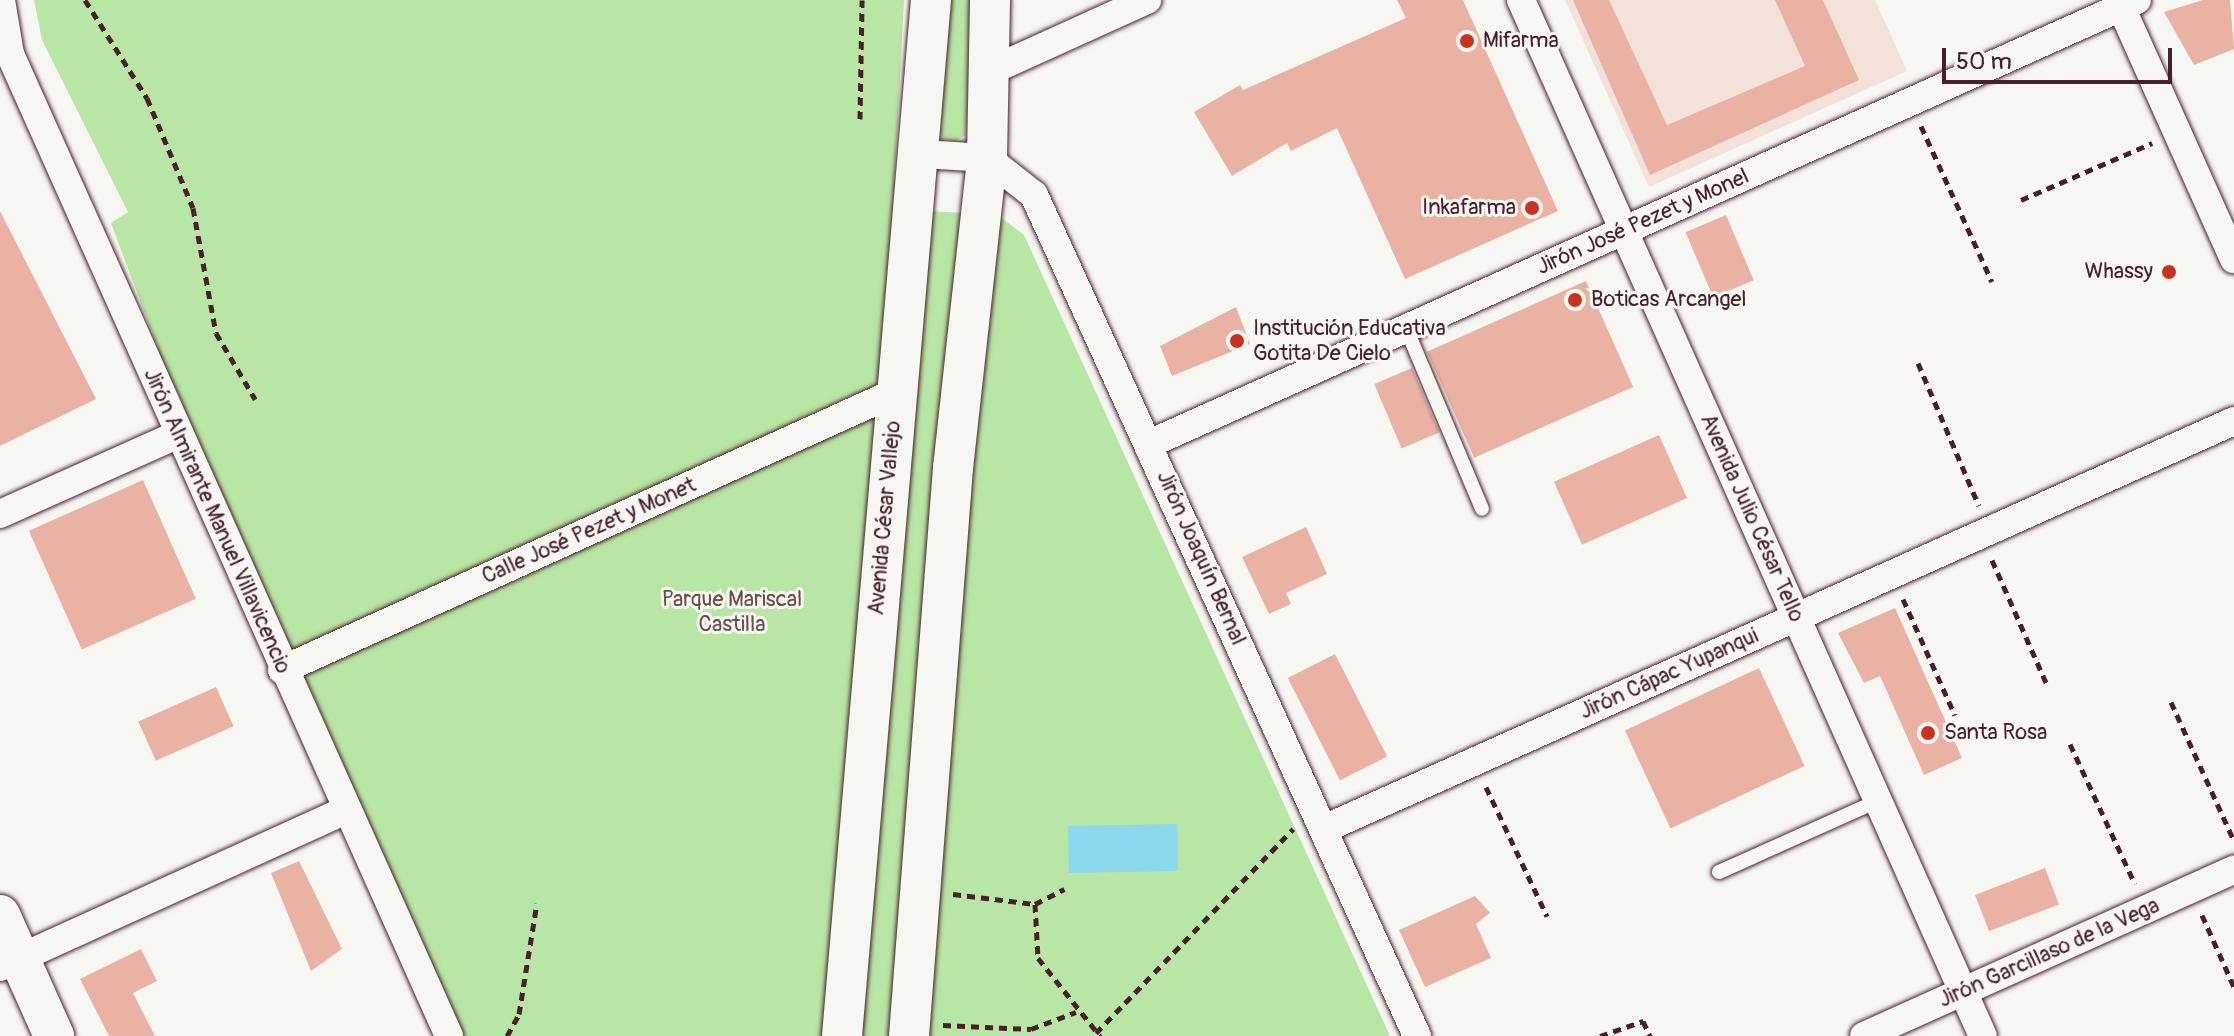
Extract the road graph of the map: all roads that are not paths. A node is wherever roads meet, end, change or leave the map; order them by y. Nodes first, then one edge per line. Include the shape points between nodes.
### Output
1 (1, 0) edge
2 (931, 0) edge
3 (990, 0) edge
4 (1147, 0) edge
5 (1521, 0) edge
6 (2126, 2) edge
7 (5, 56) edge
8 (988, 72) junction
9 (922, 154) junction
10 (987, 158) junction
11 (1623, 231) junction
12 (2234, 259) edge
13 (1406, 328) junction
14 (896, 392) junction
15 (2234, 421) edge
16 (179, 434) junction
17 (1149, 444) junction
18 (1482, 509) dead end
19 (0, 514) edge
20 (1796, 617) junction
21 (282, 670) junction
22 (1878, 801) junction
23 (346, 810) junction
24 (1319, 818) junction
25 (2234, 870) edge
26 (1719, 872) dead end
27 (0, 915) edge
28 (10, 962) edge
29 (1963, 992) junction
30 (910, 1030) edge
31 (54, 1036) edge
32 (449, 1036) edge
33 (842, 1036) edge
34 (1417, 1036) edge
35 (1864, 1036) edge
36 (1983, 1036) edge

1 - 7 street, Jirón Almirante Manuel Villavicencio
2 - 9 main road, Avenida César Vallejo
3 - 8 main road
4 - 8 street
5 - 11 street, Avenida Julio César Tello
6 - 11 street, Jirón José Pezet y Monel
6 - 12 street
7 - 16 street, Jirón Almirante Manuel Villavicencio
8 - 10 main road
9 - 10 street
9 - 14 main road, Avenida César Vallejo
10 - 17 street, Jirón Joaquín Bernal via 1034,195
10 - 30 main road via 953,468
11 - 13 street, Jirón José Pezet y Monel
11 - 20 street, Avenida Julio César Tello
13 - 17 street, Jirón José Pezet y Monel
13 - 18 lane
14 - 21 street, Calle José Pezet y Monet
14 - 33 main road, Avenida César Vallejo
15 - 20 street, Jirón Cápac Yupanqui
16 - 19 street
16 - 21 street, Jirón Almirante Manuel Villavicencio
17 - 24 street, Jirón Joaquín Bernal
20 - 22 street, Avenida Julio César Tello
20 - 24 street, Jirón Cápac Yupanqui via 1474,761
21 - 23 street, Jirón Almirante Manuel Villavicencio
22 - 26 lane
22 - 29 street, Avenida Julio César Tello
23 - 28 street
23 - 32 street, Jirón Almirante Manuel Villavicencio
24 - 34 street, Jirón Joaquín Bernal
25 - 29 street, Jirón Garcillaso de la Vega
27 - 28 main road
28 - 31 main road
29 - 35 street, Jirón Garcillaso de la Vega
29 - 36 street, Avenida Julio César Tello

